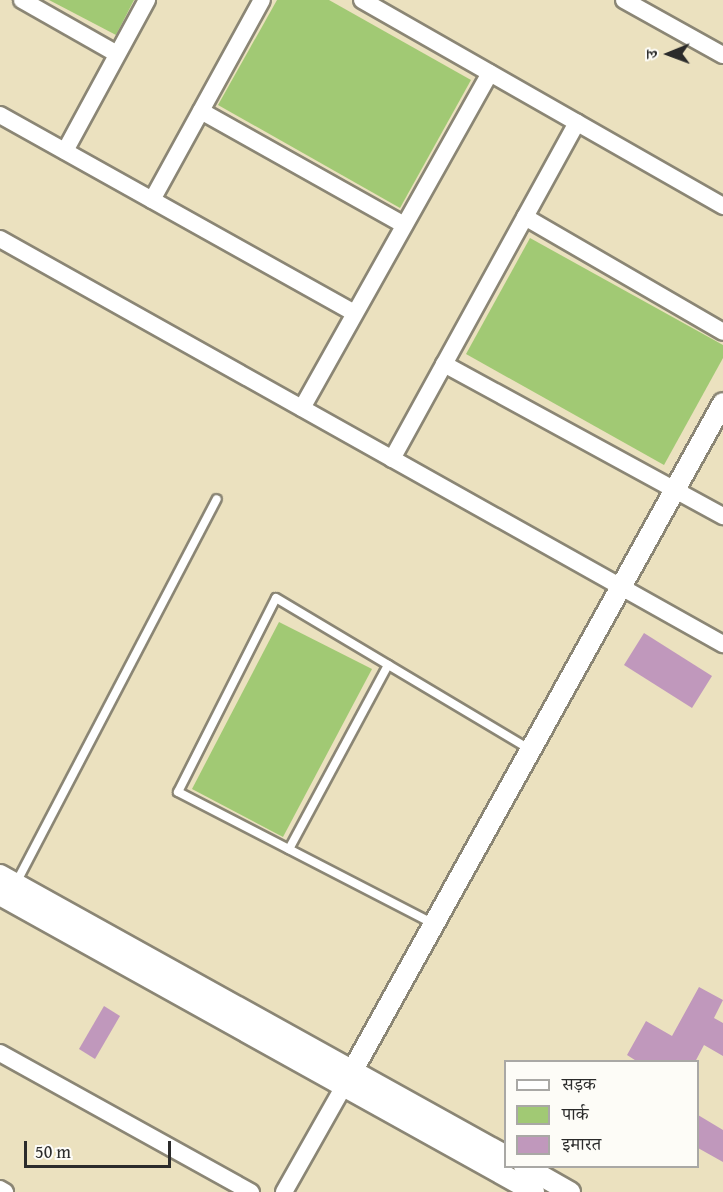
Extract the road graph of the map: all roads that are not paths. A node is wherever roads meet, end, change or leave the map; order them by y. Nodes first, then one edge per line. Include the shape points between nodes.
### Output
1 (22, 0) edge
2 (147, 0) edge
3 (262, 0) edge
4 (362, 0) edge
5 (624, 0) edge
6 (117, 54) junction
7 (723, 55) edge
8 (490, 73) junction
9 (201, 111) junction
10 (0, 115) edge
11 (577, 122) junction
12 (65, 151) junction
13 (152, 200) junction
14 (723, 206) edge
15 (525, 217) junction
16 (404, 225) junction
17 (0, 239) edge
18 (355, 313) junction
19 (723, 332) edge
20 (444, 364) junction
21 (723, 403) edge
22 (302, 408) junction
23 (392, 459) junction
24 (675, 489) junction
25 (217, 499) dead end
26 (723, 516) edge
27 (621, 587) junction
28 (723, 644) edge
29 (388, 665) junction
30 (531, 750) junction
31 (289, 849) junction
32 (8, 879) edge
33 (0, 895) edge
34 (434, 924) junction
35 (0, 1053) edge
36 (348, 1079) junction
37 (504, 1155) edge
38 (526, 1168) edge
39 (227, 1186) edge
40 (0, 1189) edge
41 (5, 1192) edge
42 (251, 1192) edge
43 (284, 1192) edge
44 (534, 1192) edge
45 (570, 1192) edge

1 - 6 street
2 - 6 street
3 - 9 street
4 - 8 street
5 - 7 street
6 - 12 street
8 - 11 street
8 - 16 street
9 - 13 street
9 - 16 street
10 - 12 street
11 - 14 street
11 - 15 street
12 - 13 street
13 - 18 street
15 - 19 street
15 - 20 street
16 - 18 street
17 - 22 street
18 - 22 street
20 - 23 street
20 - 24 street
21 - 24 street
22 - 23 street
23 - 27 street
24 - 26 street
24 - 27 street
25 - 32 lane
27 - 28 street
27 - 30 street
29 - 30 lane
29 - 31 lane
29 - 31 lane via 276,598 178,792
30 - 34 street
31 - 34 lane
32 - 36 street
33 - 36 street
34 - 36 street
35 - 39 street
36 - 37 street
36 - 43 street
36 - 44 street
38 - 45 street
39 - 42 street
40 - 41 street

